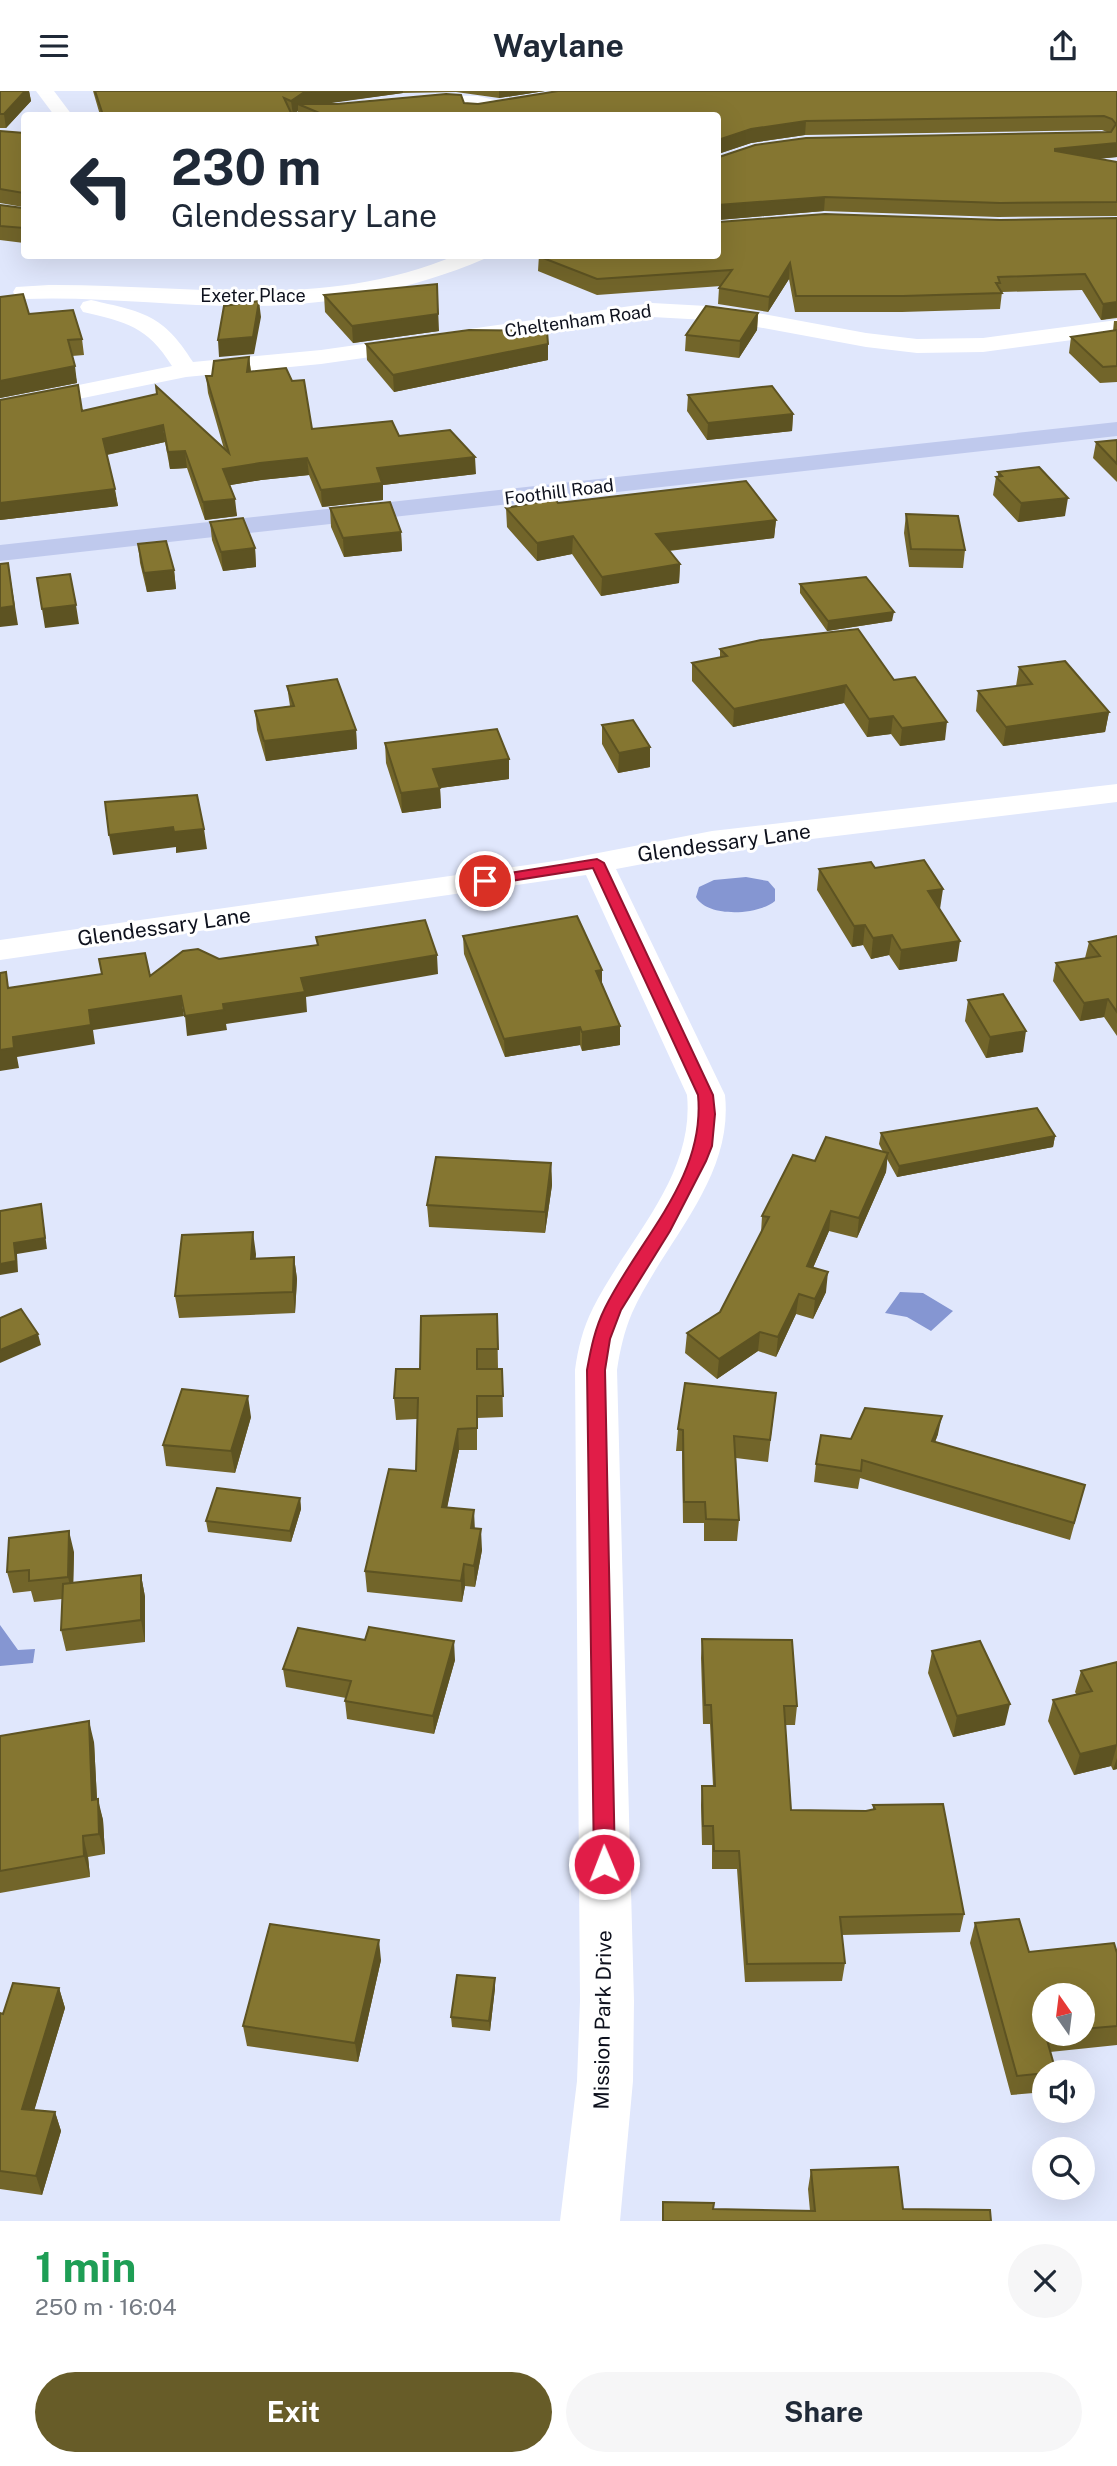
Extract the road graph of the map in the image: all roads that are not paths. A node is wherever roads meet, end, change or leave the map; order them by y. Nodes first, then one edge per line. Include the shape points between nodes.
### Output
1 (45, 91) edge
2 (61, 112) edge
3 (323, 112) edge
4 (462, 112) edge
5 (469, 259) edge
6 (24, 292) junction
7 (0, 294) edge
8 (1117, 327) edge
9 (186, 370) junction
10 (0, 408) edge
11 (1117, 429) edge
12 (0, 554) edge
13 (1117, 793) edge
14 (597, 863) junction
15 (0, 950) edge
16 (590, 2221) edge

1 - 2 street
3 - 4 street via 461,96 503,104
5 - 6 street, Exeter Place via 391,283 302,297 222,299 86,289
6 - 7 street, Exeter Place
6 - 9 street, Exeter Place via 148,323 166,337
8 - 9 street, Cheltenham Road via 983,345 917,346 715,313 652,310 321,357
9 - 10 street, Cheltenham Road
11 - 12 main road, Foothill Road
13 - 14 street, Glendessary Lane via 712,841
14 - 15 street, Glendessary Lane
14 - 16 street, Mission Park Drive via 706,1095 708,1114 698,1161 662,1231 613,1309 601,1339 596,1370 607,2001 605,2081

